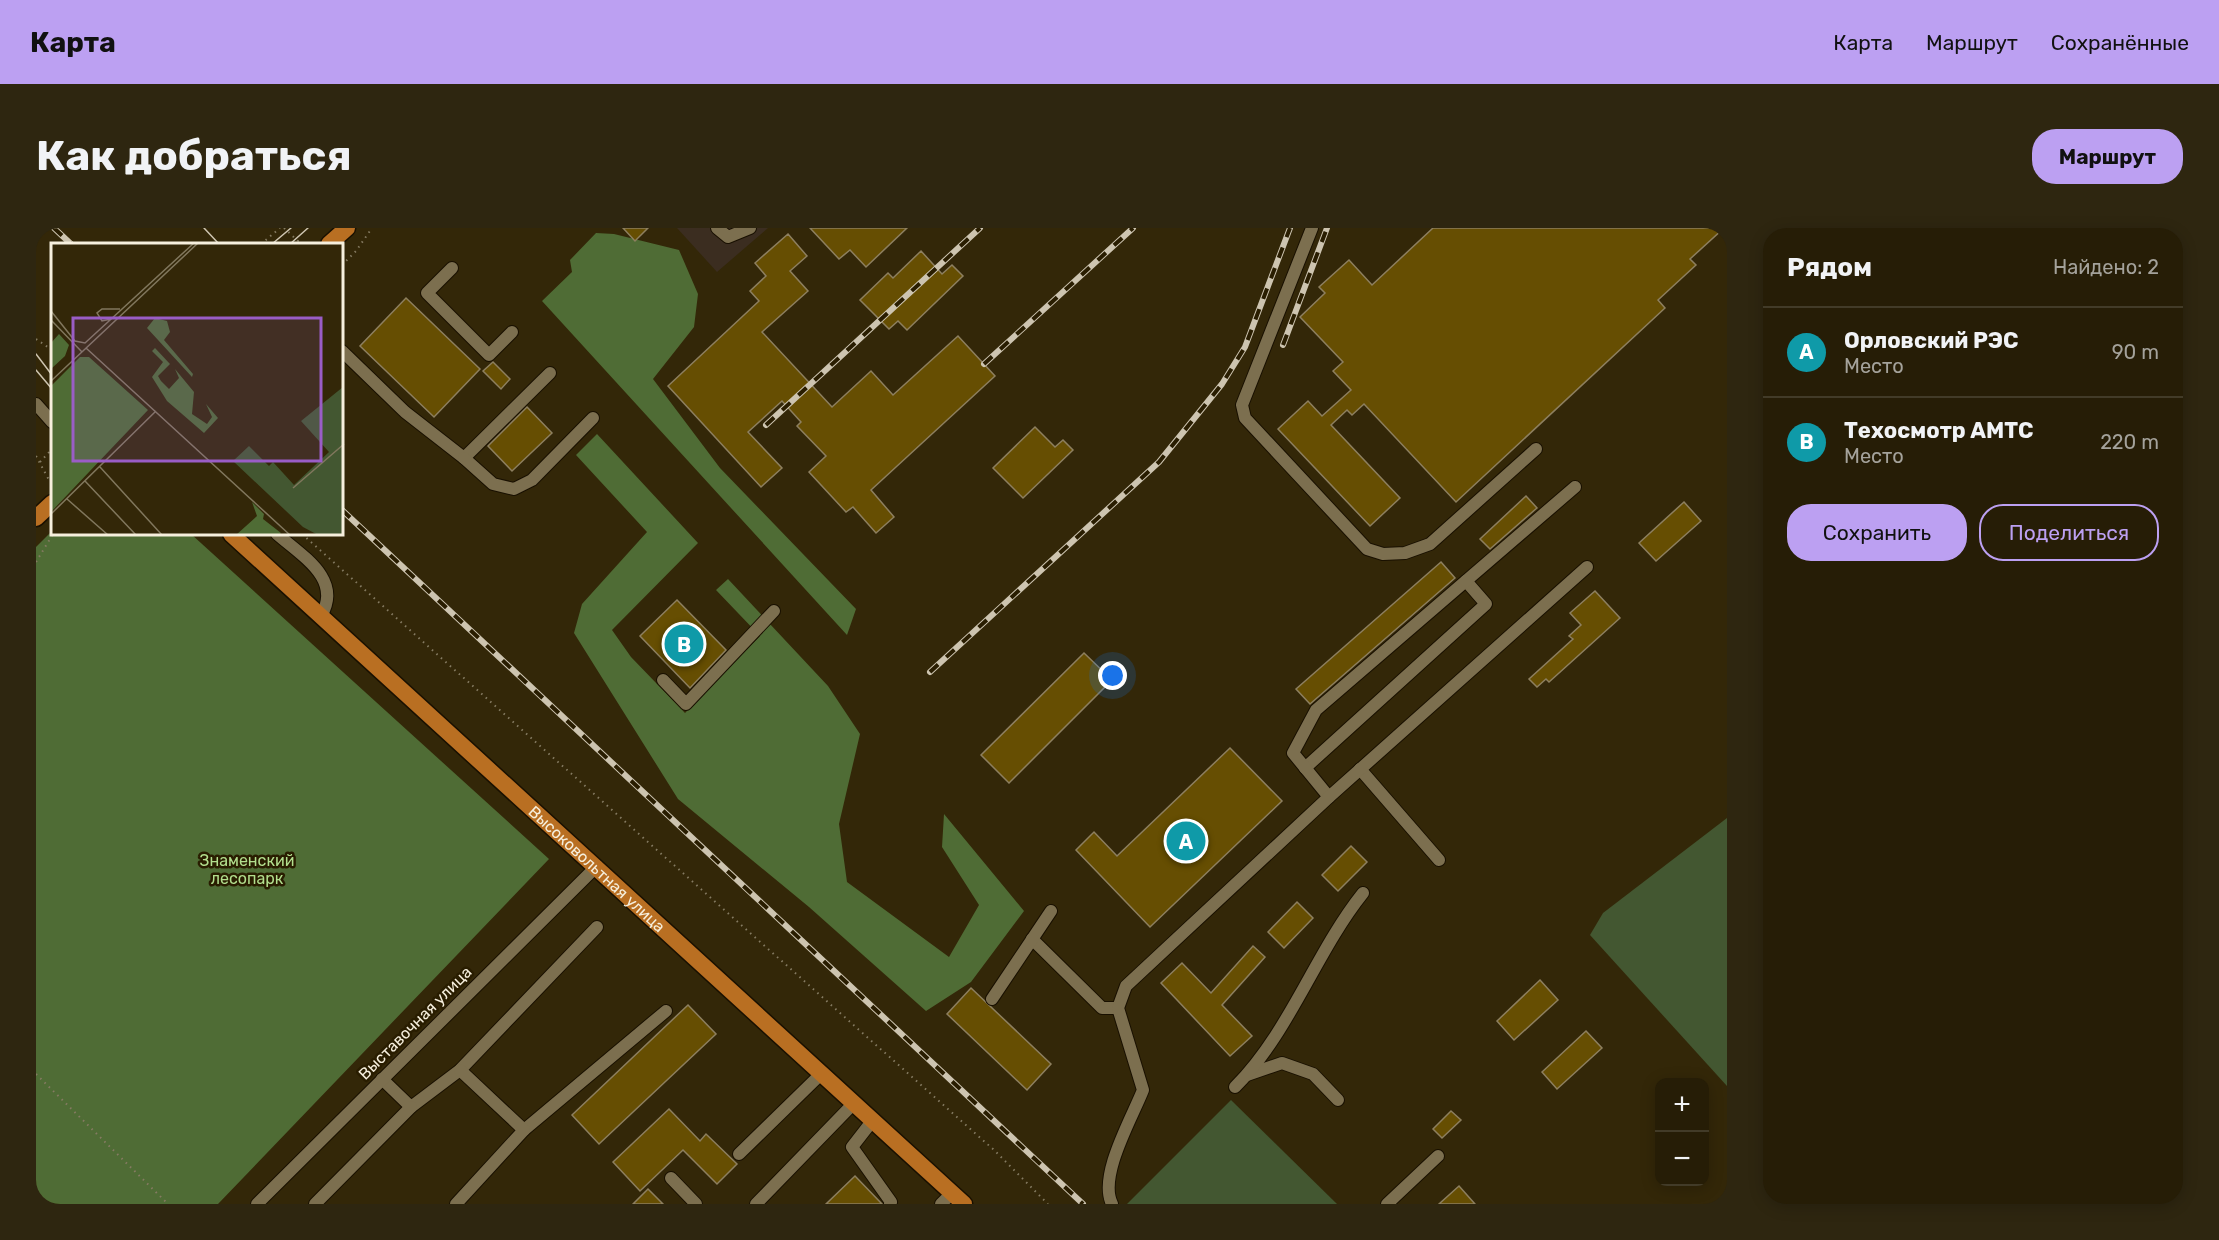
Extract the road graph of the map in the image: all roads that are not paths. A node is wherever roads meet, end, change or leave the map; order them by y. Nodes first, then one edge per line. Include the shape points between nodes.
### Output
1 (347, 228) edge
2 (717, 228) edge
3 (750, 228) edge
4 (1312, 228) edge
5 (330, 243) edge
6 (452, 268) dead end
7 (512, 332) dead end
8 (344, 353) edge
9 (550, 373) dead end
10 (36, 404) edge
11 (593, 418) dead end
12 (51, 421) edge
13 (1536, 449) dead end
14 (464, 458) junction
15 (1575, 487) dead end
16 (51, 504) edge
17 (36, 518) edge
18 (233, 536) edge
19 (279, 536) edge
20 (1587, 567) dead end
21 (1466, 581) junction
22 (774, 611) dead end
23 (321, 615) junction
24 (663, 680) dead end
25 (1305, 768) junction
26 (1360, 769) junction
27 (1329, 797) junction
28 (1439, 860) dead end
29 (597, 866) junction
30 (1364, 893) dead end
31 (1051, 911) dead end
32 (597, 927) dead end
33 (1032, 939) junction
34 (992, 999) dead end
35 (1118, 1008) junction
36 (666, 1011) dead end
37 (460, 1070) junction
38 (822, 1073) junction
39 (1247, 1075) junction
40 (382, 1079) junction
41 (1235, 1087) dead end
42 (1338, 1100) dead end
43 (854, 1103) junction
44 (411, 1107) junction
45 (873, 1120) junction
46 (524, 1130) junction
47 (740, 1155) dead end
48 (1438, 1156) dead end
49 (671, 1178) dead end
50 (952, 1200) edge
51 (257, 1204) edge
52 (315, 1204) edge
53 (456, 1204) edge
54 (696, 1204) edge
55 (756, 1204) edge
56 (890, 1204) edge
57 (1112, 1204) edge
58 (1387, 1204) edge

1 - 5 main road
2 - 3 street via 728,237
4 - 13 street via 1242,405 1245,418 1366,549 1405,554 1430,544
6 - 7 street via 427,293 489,355
8 - 14 street via 405,412
9 - 14 street
10 - 12 street
11 - 14 street via 532,480 514,489 493,484
15 - 21 street
16 - 17 main road
18 - 23 main road, Высоковольтная улица
19 - 23 street via 315,567 326,583 328,603
20 - 26 street
21 - 25 street via 1316,710 1293,753
21 - 25 street via 1486,604
22 - 24 street via 686,704
23 - 29 main road, Высоковольтная улица
25 - 27 street
26 - 27 street
26 - 28 street
27 - 35 street via 1126,986
29 - 38 main road, Высоковольтная улица
29 - 40 street, Выставочная улица
30 - 39 street
31 - 33 street
32 - 37 street
33 - 34 street
33 - 35 street via 1102,1008
35 - 57 street via 1143,1090 1110,1170 1108,1196
36 - 46 street
37 - 44 street
37 - 46 street
38 - 43 main road, Высоковольтная улица
38 - 47 street
39 - 41 street
39 - 42 street via 1282,1063 1313,1074
40 - 44 street
40 - 51 street, Выставочная улица
43 - 45 main road, Высоковольтная улица
43 - 55 street
44 - 52 street
45 - 50 main road, Высоковольтная улица
45 - 56 street via 852,1147
46 - 53 street
48 - 58 street
49 - 54 street

